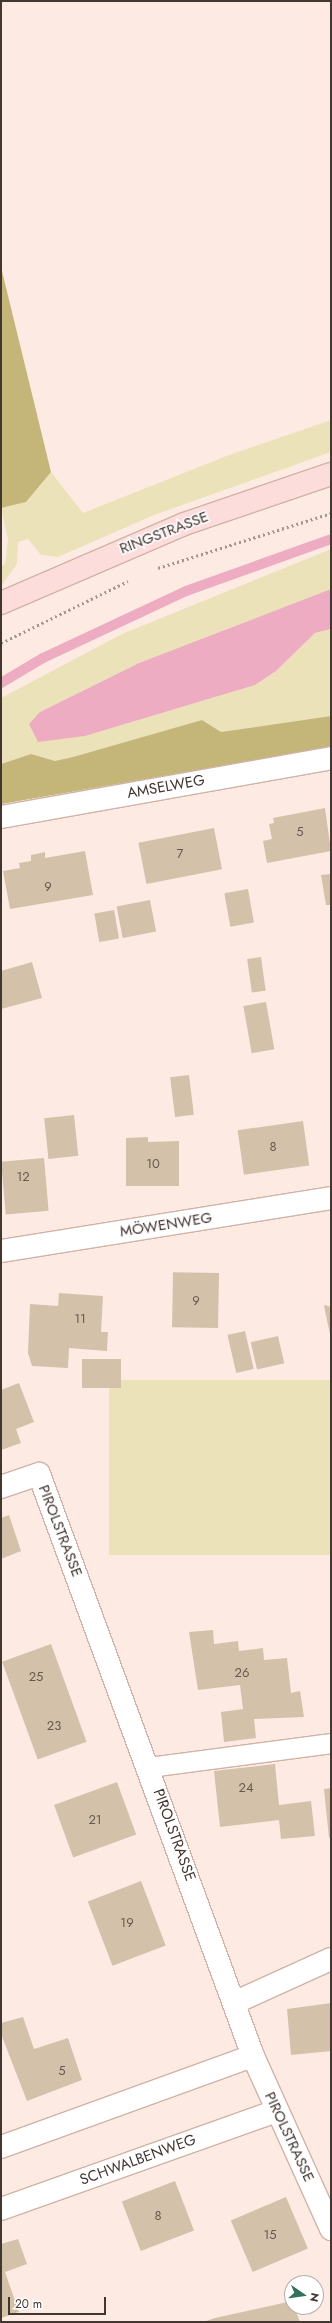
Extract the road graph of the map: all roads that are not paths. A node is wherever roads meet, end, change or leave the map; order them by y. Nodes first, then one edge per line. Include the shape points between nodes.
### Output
1 (331, 474) edge
2 (1, 603) edge
3 (331, 758) edge
4 (1, 817) edge
5 (331, 1198) edge
6 (1, 1252) edge
7 (1, 1487) edge
8 (331, 1743) edge
9 (149, 1767) junction
10 (331, 1959) edge
11 (236, 2002) junction
12 (253, 2056) junction
13 (276, 2111) junction
14 (3, 2140) edge
15 (323, 2193) edge
16 (1, 2209) edge
17 (331, 2229) edge

1 - 2 main road, RINGSTRASSE via 184,524
3 - 4 street, AMSELWEG
5 - 6 street, MÖWENWEG
7 - 9 street, PIROLSTRASSE via 39,1474
8 - 9 lane
9 - 11 street, PIROLSTRASSE
10 - 11 street
11 - 12 street, PIROLSTRASSE
12 - 13 street, PIROLSTRASSE
12 - 14 street
13 - 15 street, PIROLSTRASSE
13 - 16 street, SCHWALBENWEG
15 - 17 street, PIROLSTRASSE

